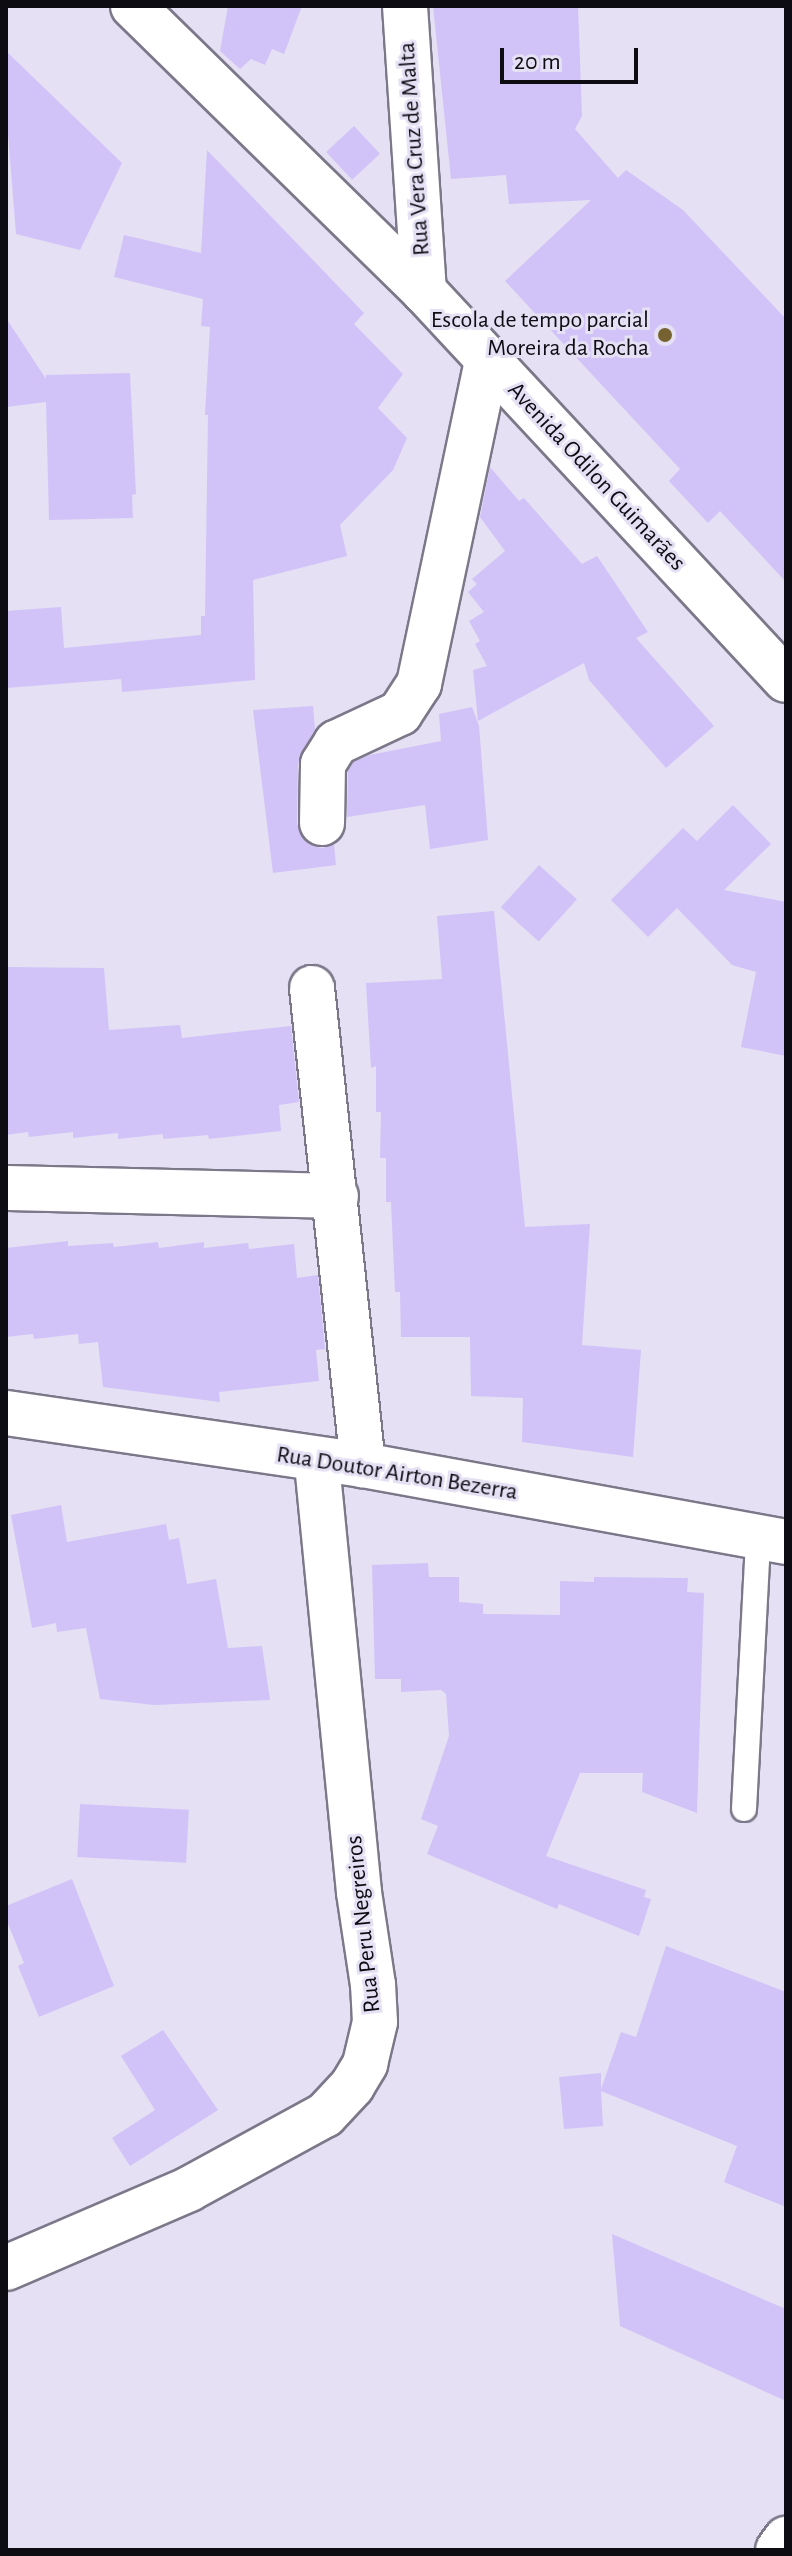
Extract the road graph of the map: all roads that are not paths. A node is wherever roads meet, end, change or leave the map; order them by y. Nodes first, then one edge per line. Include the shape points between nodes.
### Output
1 (133, 6) edge
2 (405, 6) edge
3 (424, 291) junction
4 (487, 361) junction
5 (786, 680) edge
6 (322, 823) dead end
7 (312, 988) dead end
8 (6, 1188) edge
9 (336, 1196) junction
10 (6, 1413) edge
11 (317, 1460) junction
12 (363, 1465) junction
13 (772, 1540) edge
14 (744, 1809) dead end
15 (6, 2268) edge
16 (786, 2539) edge
17 (778, 2550) edge

1 - 3 street, Avenida Odilon Guimarães
2 - 3 street, Rua Vera Cruz de Malta
3 - 4 street, Avenida Odilon Guimarães
4 - 5 street, Avenida Odilon Guimarães
4 - 6 street via 419,684 400,713 336,743 323,764
7 - 9 street
8 - 9 street
9 - 12 street
10 - 11 street, Rua Doutor Airton Bezerra
11 - 12 street, Rua Doutor Airton Bezerra
11 - 15 street, Rua Peru Negreiros via 359,1892 373,1985 375,2022 365,2064 325,2115 189,2189
12 - 13 street, Rua Doutor Airton Bezerra
13 - 14 lane
16 - 17 street

